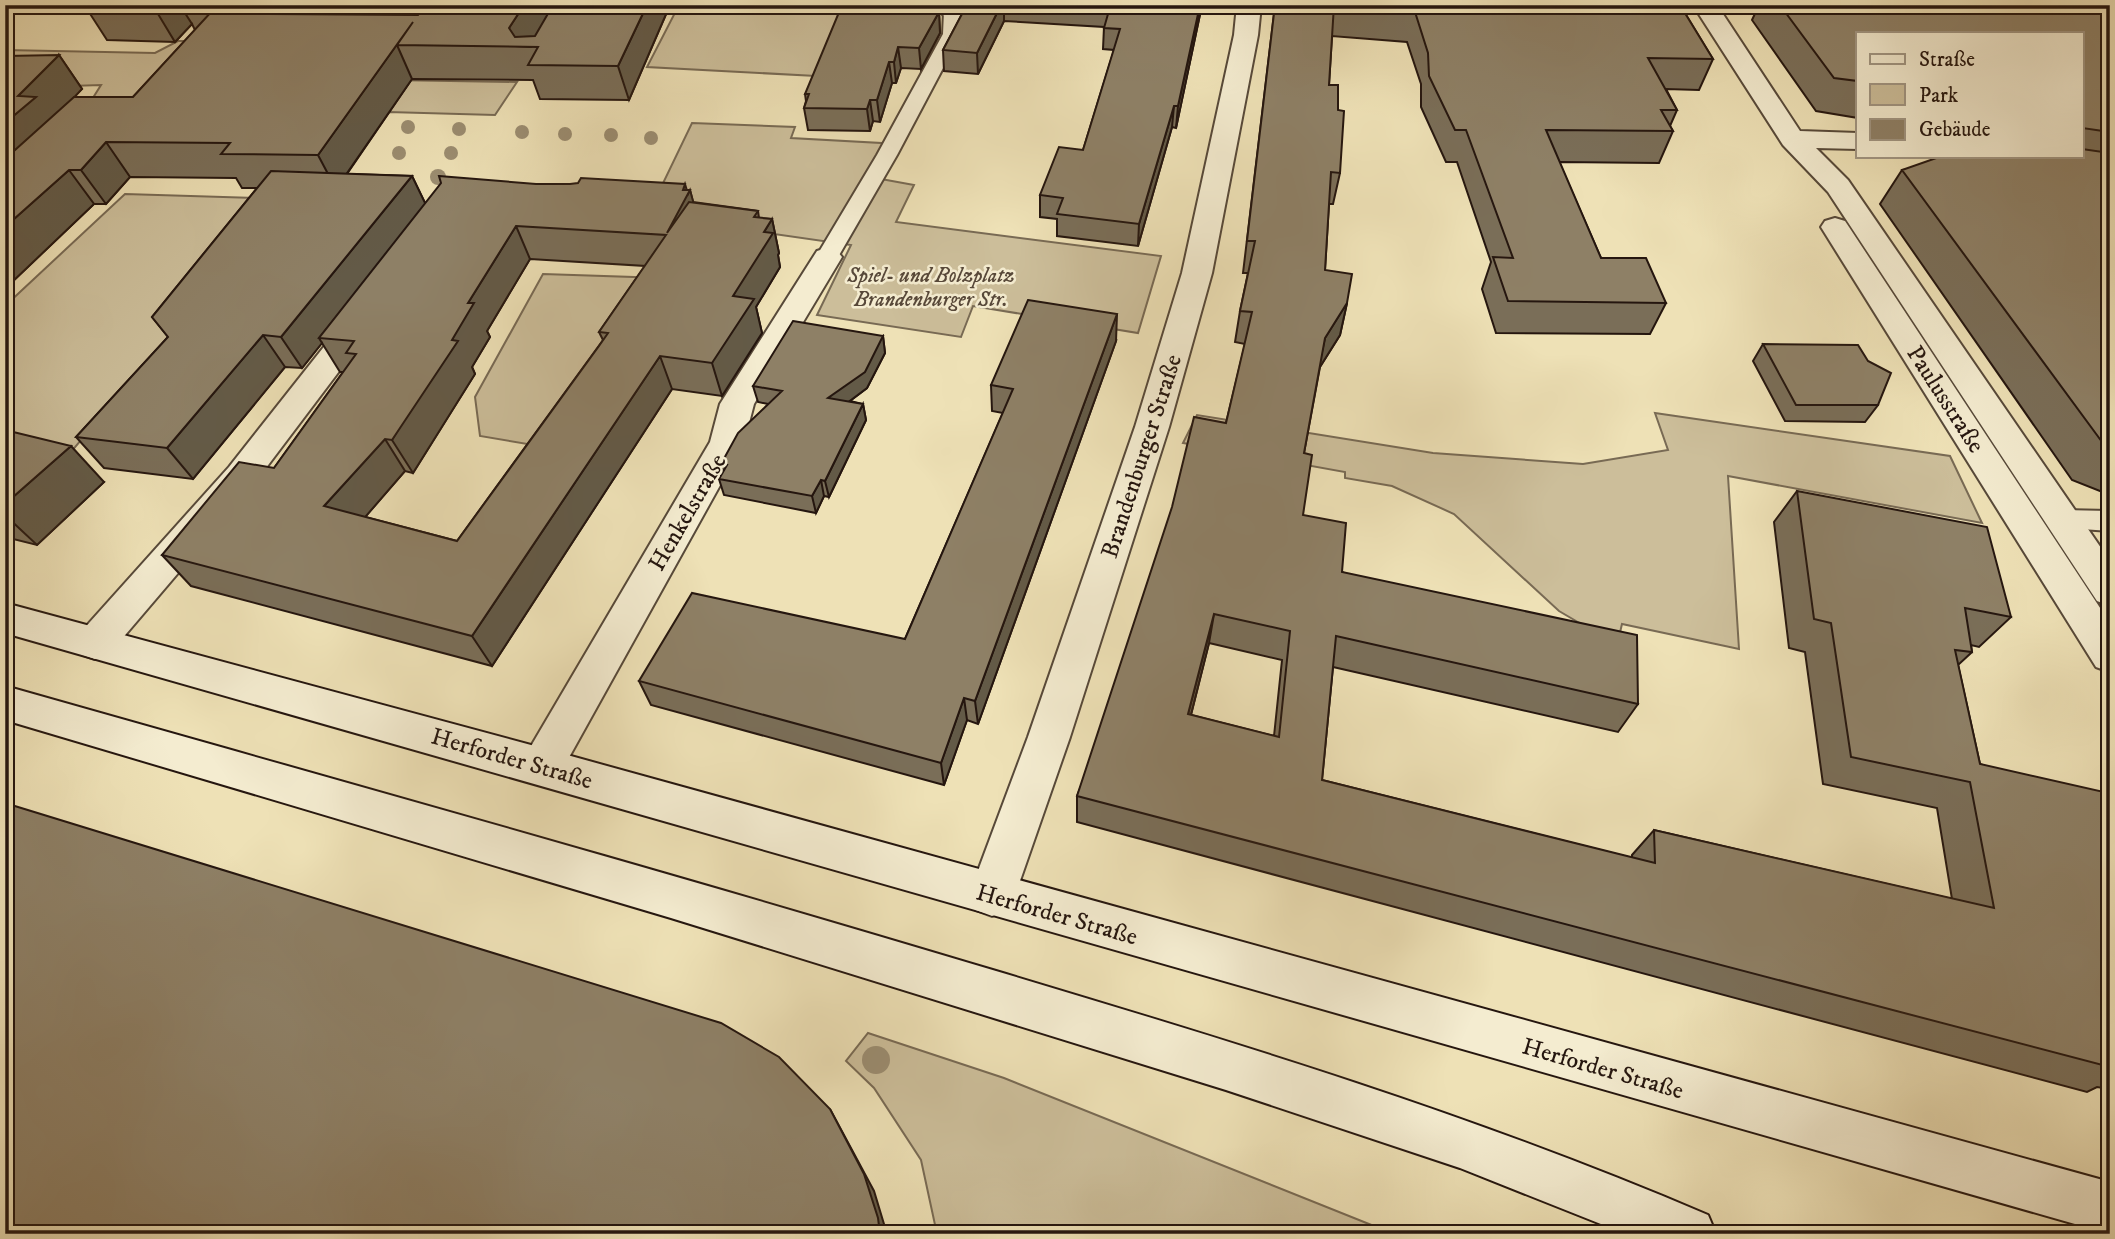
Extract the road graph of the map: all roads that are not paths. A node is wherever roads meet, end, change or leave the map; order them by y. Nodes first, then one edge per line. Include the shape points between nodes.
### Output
1 (1249, 5) edge
2 (1705, 5) edge
3 (954, 9) edge
4 (1792, 139) junction
5 (1856, 141) edge
6 (827, 257) joint
7 (383, 291) edge
8 (2062, 520) junction
9 (2110, 521) edge
10 (2110, 591) edge
11 (5, 618) edge
12 (95, 643) junction
13 (2110, 656) edge
14 (5, 703) edge
15 (542, 766) junction
16 (992, 895) junction
17 (2110, 1209) edge
18 (1689, 1234) edge

1 - 16 street, Brandenburger Straße via 1193,286 1148,440
2 - 4 street, Paulusstraße
3 - 6 lane via 952,34
4 - 5 street
4 - 8 street, Paulusstraße via 1838,186
4 - 13 street, Paulusstraße via 1808,185
6 - 15 street, Henkelstraße via 737,404 727,442
7 - 12 street via 241,476
8 - 9 lane
8 - 10 street, Paulusstraße
11 - 12 street, Herforder Straße
12 - 15 street, Herforder Straße
14 - 18 street via 897,963 1390,1117
15 - 16 street, Herforder Straße
16 - 17 street, Herforder Straße

